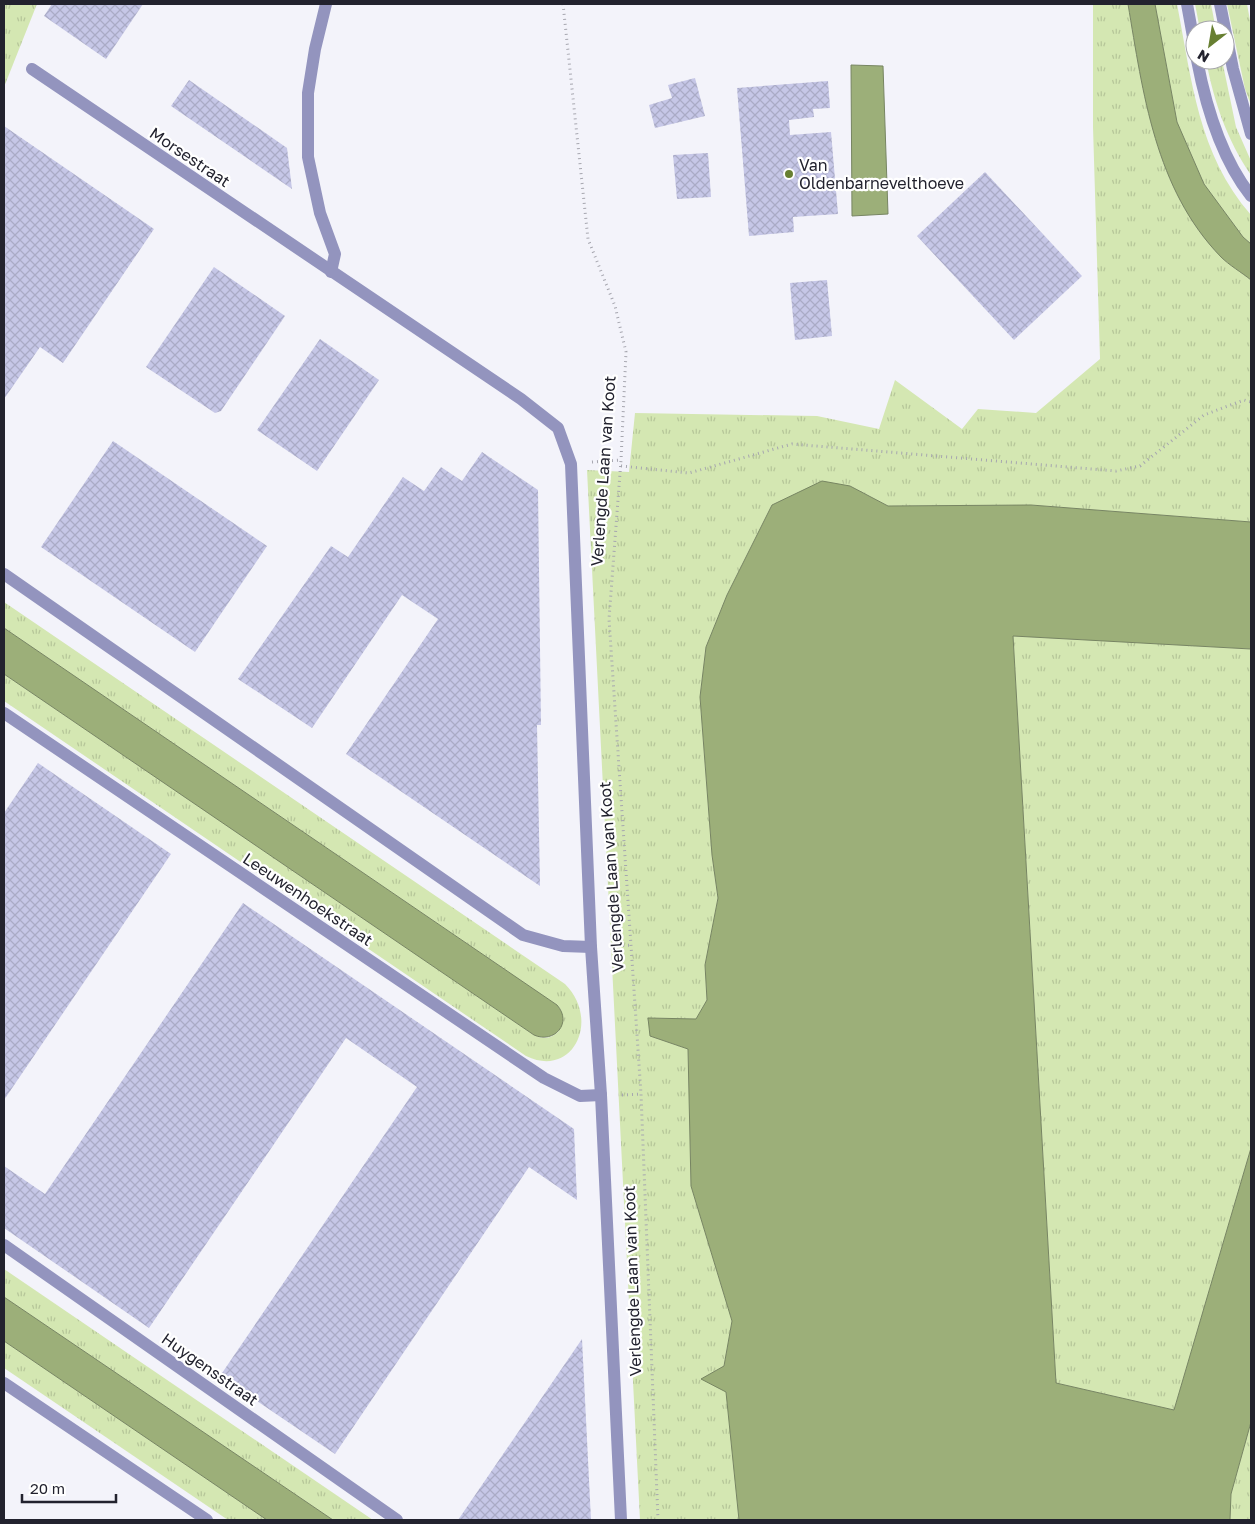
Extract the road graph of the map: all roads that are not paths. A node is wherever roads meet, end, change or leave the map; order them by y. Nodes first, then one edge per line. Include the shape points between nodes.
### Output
1 (326, 4) edge
2 (1186, 4) edge
3 (1220, 4) edge
4 (1189, 20) edge
5 (32, 69) dead end
6 (1199, 70) edge
7 (1251, 134) edge
8 (1251, 196) edge
9 (331, 272) junction
10 (571, 464) joint
11 (4, 574) edge
12 (4, 713) edge
13 (591, 947) junction
14 (601, 1095) junction
15 (4, 1245) edge
16 (4, 1383) edge
17 (207, 1520) edge
18 (397, 1520) edge
19 (621, 1520) edge

1 - 9 street via 308,93 308,157 320,213 335,254
2 - 4 street
3 - 7 street
5 - 9 street, Morsestraat
6 - 8 street via 1221,142
9 - 10 street, Morsestraat via 521,399 558,428
10 - 13 street, Verlengde Laan van Koot
11 - 13 street via 523,935 562,946
12 - 14 street, Leeuwenhoekstraat via 544,1078 580,1096
13 - 14 street, Verlengde Laan van Koot
14 - 19 street, Verlengde Laan van Koot
15 - 18 street, Huygensstraat
16 - 17 street

